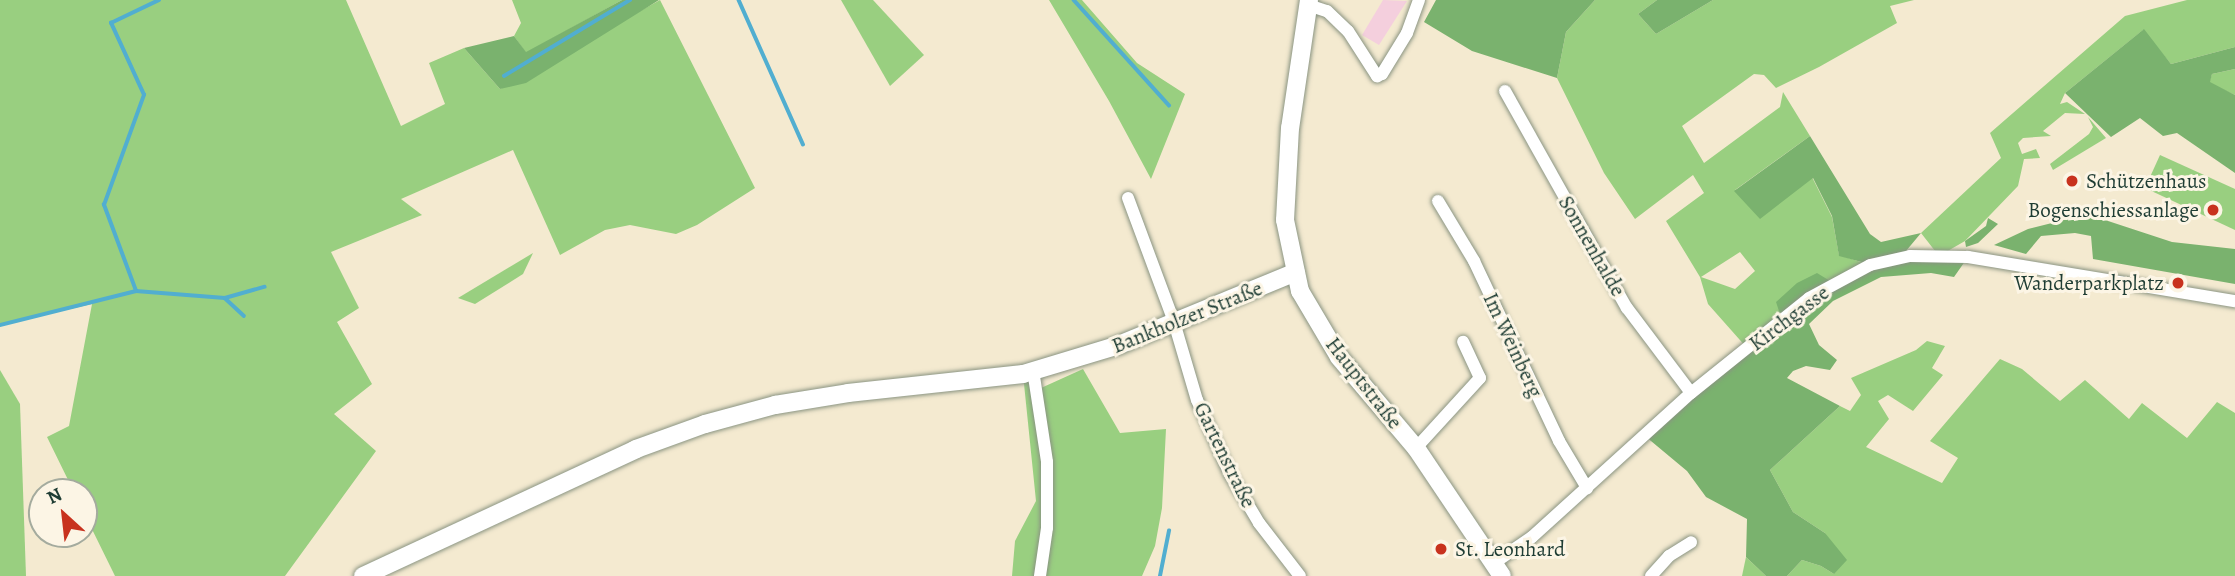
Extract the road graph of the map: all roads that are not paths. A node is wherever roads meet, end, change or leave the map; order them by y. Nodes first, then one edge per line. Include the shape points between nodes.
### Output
1 (1419, 0) edge
2 (1308, 2) edge
3 (1505, 91) dead end
4 (1128, 198) dead end
5 (1438, 201) dead end
6 (1296, 272) junction
7 (2235, 301) edge
8 (1174, 322) junction
9 (1463, 342) dead end
10 (1033, 370) junction
11 (1691, 393) junction
12 (1416, 448) junction
13 (1587, 488) junction
14 (1691, 542) dead end
15 (1498, 570) edge
16 (363, 576) edge
17 (1040, 576) edge
18 (1300, 576) edge
19 (1651, 576) edge

1 - 2 street via 1407,33 1377,76 1348,31 1328,11
2 - 6 street, Hauptstraße via 1290,128 1285,220
3 - 11 street, Sonnenhalde via 1627,308
4 - 8 street, Gartenstraße
5 - 13 street, Im Weinberg via 1474,261 1559,441
6 - 8 street, Bankholzer Straße
6 - 12 street, Hauptstraße via 1304,298 1339,357
7 - 11 street, Kirchgasse via 1968,257 1910,256 1870,264 1809,299
8 - 10 street, Bankholzer Straße via 1078,359
8 - 18 street, Gartenstraße via 1197,400 1230,474 1259,523
9 - 12 street via 1480,378
10 - 16 street, Bankholzer Straße via 775,405 705,424 636,449
10 - 17 street via 1047,462 1047,528
11 - 13 street, Kirchgasse
12 - 15 street, Hauptstraße
13 - 15 street, Kirchgasse
14 - 19 street via 1669,556

